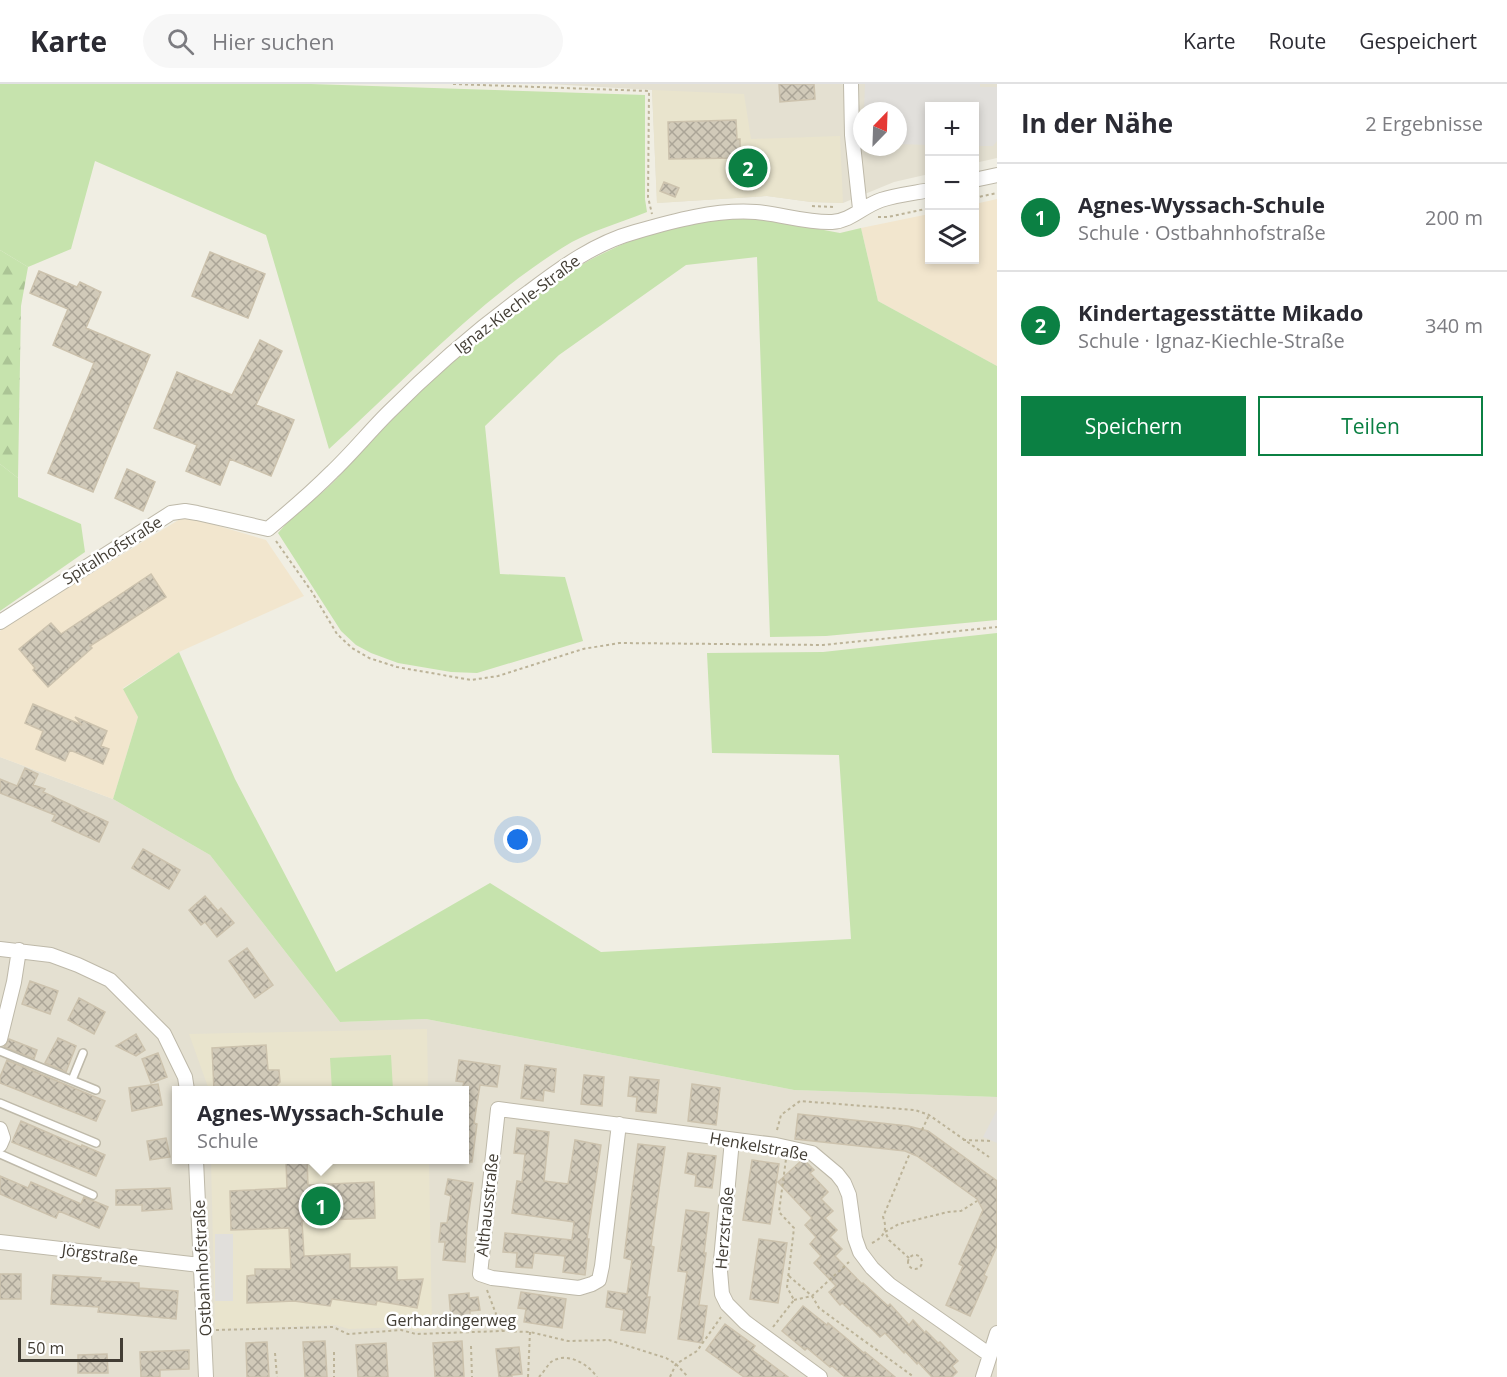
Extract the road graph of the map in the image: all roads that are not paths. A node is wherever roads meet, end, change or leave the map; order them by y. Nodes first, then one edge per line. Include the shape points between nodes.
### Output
1 (851, 84) edge
2 (997, 175) edge
3 (979, 179) edge
4 (925, 191) edge
5 (860, 209) junction
6 (268, 529) joint
7 (0, 622) edge
8 (0, 949) edge
9 (19, 950) junction
10 (3, 1014) edge
11 (0, 1039) edge
12 (0, 1050) edge
13 (83, 1053) dead end
14 (72, 1080) junction
15 (186, 1086) edge
16 (96, 1090) dead end
17 (0, 1103) edge
18 (498, 1109) joint
19 (619, 1124) junction
20 (0, 1129) edge
21 (732, 1140) junction
22 (96, 1143) dead end
23 (0, 1145) edge
24 (0, 1154) edge
25 (196, 1164) edge
26 (93, 1195) dead end
27 (0, 1242) edge
28 (200, 1265) junction
29 (997, 1334) edge
30 (990, 1355) junction
31 (206, 1377) edge
32 (820, 1377) edge
33 (983, 1377) edge

1 - 5 street
2 - 3 street
4 - 5 street, Ignaz-Kiechle-Straße via 881,200
5 - 6 street, Ignaz-Kiechle-Straße via 846,220 833,222 775,214 720,213 634,232 602,244 503,311 444,359 333,472
6 - 7 street, Spitalhofstraße via 185,511 171,513
8 - 9 street
9 - 10 street
9 - 15 street via 51,955 110,980 164,1035
10 - 11 street
12 - 14 lane
13 - 14 lane
14 - 16 lane
17 - 22 lane
18 - 19 street, Henkelstraße
18 - 19 street, Althausstraße via 480,1274 492,1278 579,1288 599,1280
19 - 21 street, Henkelstraße
20 - 23 street
21 - 30 street, Henkelstraße via 812,1153 837,1174 849,1195 855,1238 872,1268 890,1285
21 - 32 street, Herzstraße via 720,1271 722,1294 745,1322
24 - 26 lane
25 - 28 street, Ostbahnhofstraße
27 - 28 street, Jörgstraße
28 - 31 street, Ostbahnhofstraße
29 - 30 street
30 - 33 street

